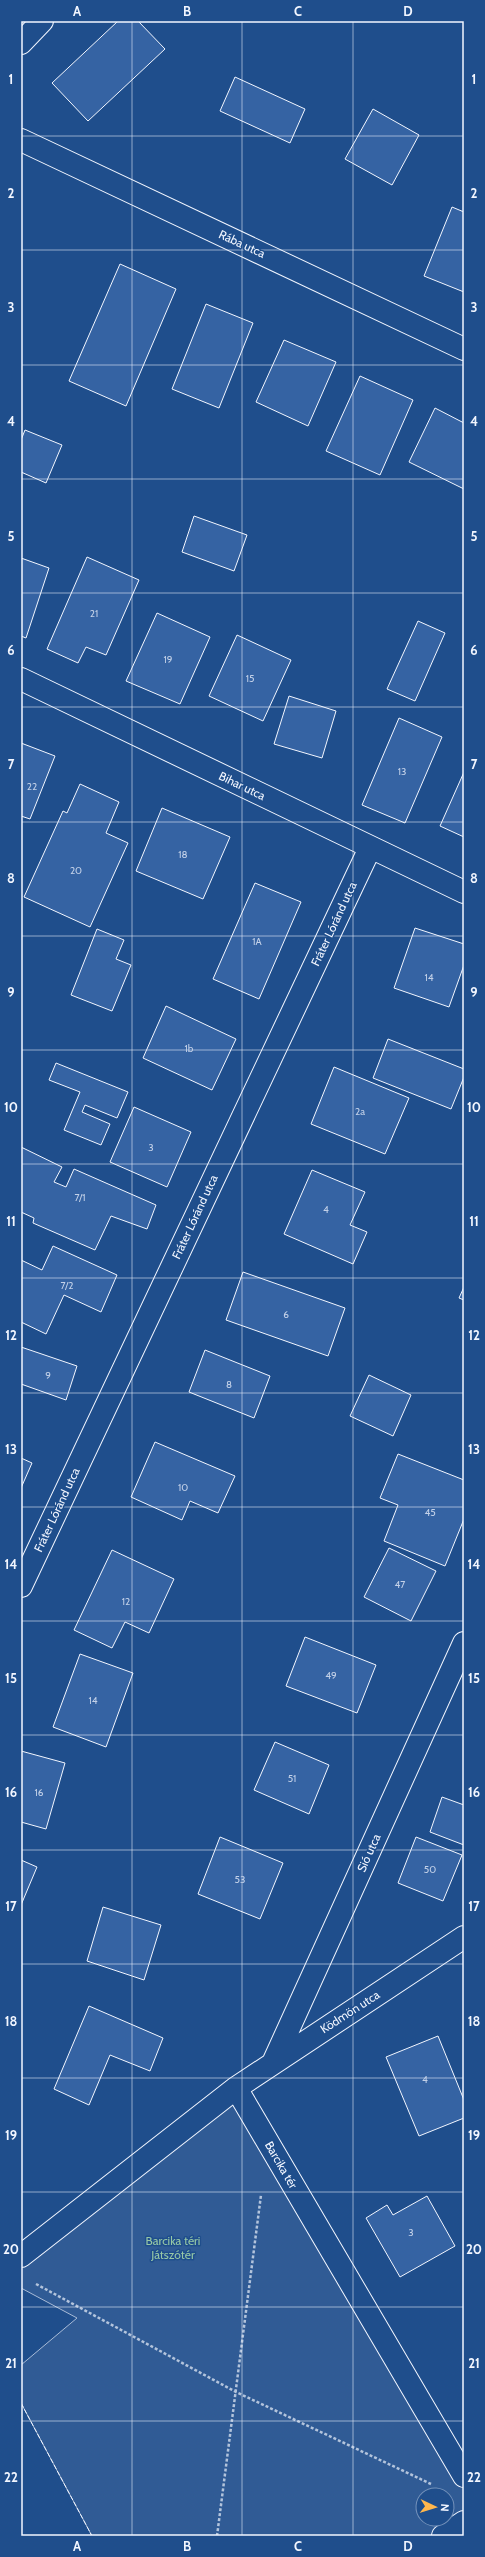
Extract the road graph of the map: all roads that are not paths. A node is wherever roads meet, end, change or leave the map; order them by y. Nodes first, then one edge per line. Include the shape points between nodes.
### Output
1 (42, 21) edge
2 (21, 44) edge
3 (21, 140) edge
4 (464, 349) edge
5 (21, 679) edge
6 (370, 848) junction
7 (464, 892) edge
8 (21, 1586) edge
9 (464, 1643) edge
10 (464, 1937) edge
11 (273, 2063) junction
12 (236, 2088) junction
13 (21, 2256) edge
14 (464, 2476) edge
15 (464, 2522) edge
16 (443, 2536) edge

1 - 2 street
3 - 4 street, Rába utca
5 - 6 street, Bihar utca
6 - 7 street, Bihar utca
6 - 8 street, Fráter Lóránd utca
9 - 11 street, Sió utca
10 - 11 street, Ködmön utca
11 - 12 street, Ködmön utca
12 - 13 street
12 - 14 street, Barcika tér
15 - 16 street

